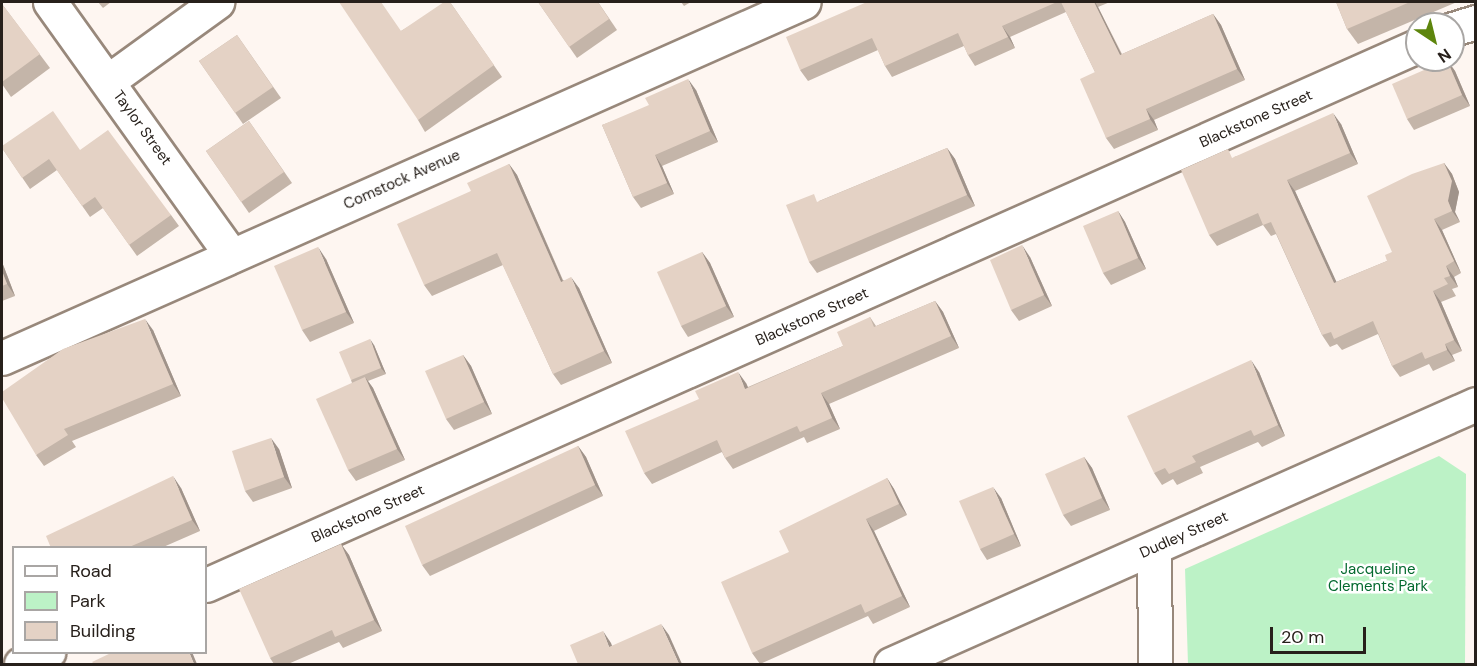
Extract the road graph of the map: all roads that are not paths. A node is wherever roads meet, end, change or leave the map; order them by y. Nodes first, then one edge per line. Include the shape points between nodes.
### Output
1 (50, 2) edge
2 (217, 2) edge
3 (804, 2) edge
4 (1405, 51) edge
5 (108, 81) junction
6 (232, 256) junction
7 (2, 358) edge
8 (1476, 404) edge
9 (1154, 548) junction
10 (207, 585) edge
11 (44, 654) edge
12 (21, 664) edge
13 (891, 664) edge
14 (1155, 664) edge

1 - 5 street, Taylor Street
2 - 5 street
3 - 6 street, Comstock Avenue
4 - 10 street, Blackstone Street
5 - 6 street, Taylor Street
6 - 7 street, Comstock Avenue
8 - 9 street, Dudley Street
9 - 13 street, Dudley Street
9 - 14 street
11 - 12 street

